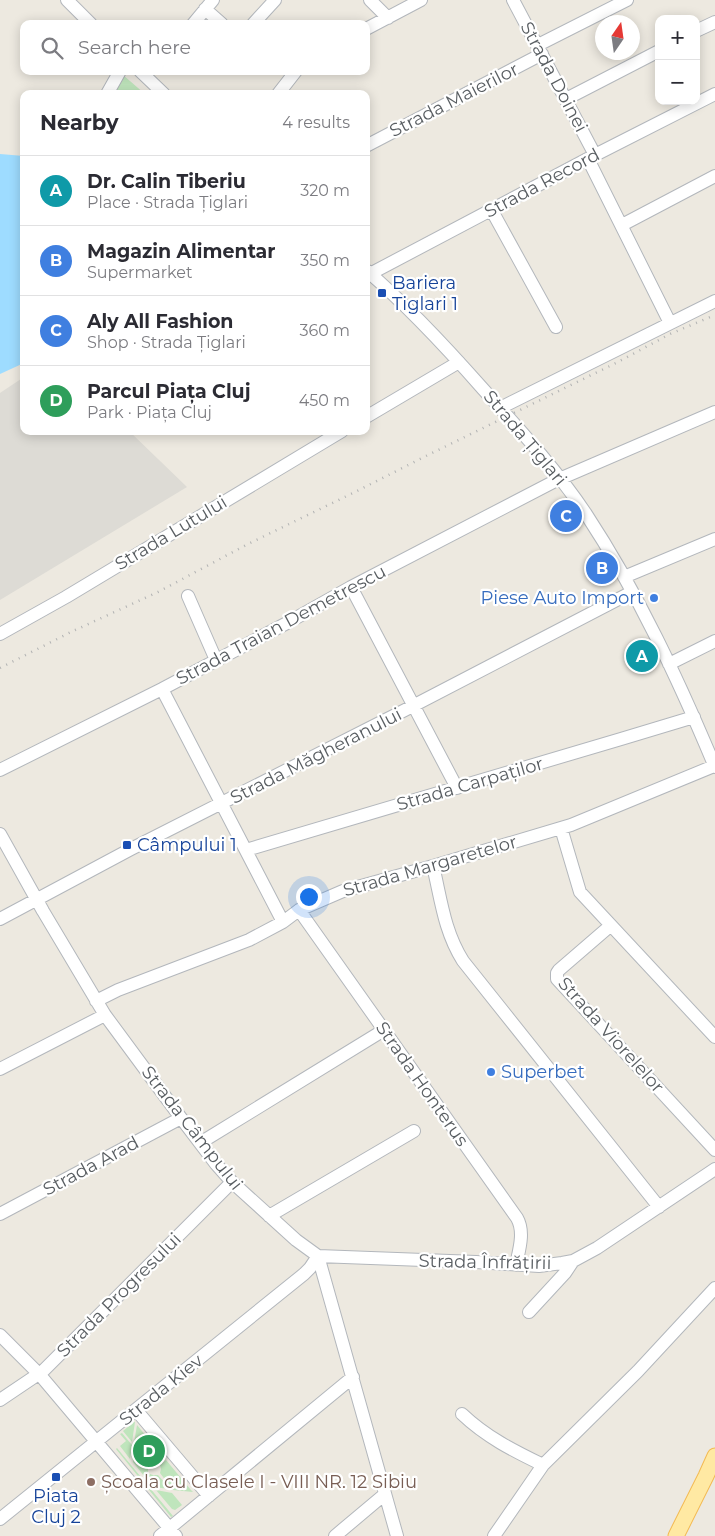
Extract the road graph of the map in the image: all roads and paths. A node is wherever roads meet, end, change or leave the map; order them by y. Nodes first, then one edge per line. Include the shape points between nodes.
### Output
1 (67, 0) edge
2 (275, 0) edge
3 (370, 0) edge
4 (422, 0) edge
5 (513, 0) edge
6 (627, 0) edge
7 (209, 4) edge
8 (388, 18) junction
9 (87, 20) edge
10 (196, 20) edge
11 (219, 20) edge
12 (257, 20) edge
13 (715, 22) edge
14 (370, 27) edge
15 (700, 30) edge
16 (540, 50) junction
17 (655, 53) edge
18 (118, 75) edge
19 (148, 75) edge
20 (293, 75) edge
21 (109, 90) edge
22 (161, 90) edge
23 (281, 90) edge
24 (715, 94) edge
25 (566, 99) junction
26 (370, 144) edge
27 (592, 157) junction
28 (715, 176) edge
29 (491, 210) junction
30 (622, 225) junction
31 (370, 272) edge
32 (370, 275) edge
33 (715, 302) edge
34 (670, 323) junction
35 (556, 328) dead end
36 (459, 362) junction
37 (500, 408) junction
38 (715, 412) edge
39 (370, 415) edge
40 (335, 435) edge
41 (560, 478) junction
42 (715, 539) edge
43 (624, 577) junction
44 (351, 587) junction
45 (632, 592) junction
46 (188, 596) dead end
47 (0, 634) edge
48 (715, 641) edge
49 (216, 660) junction
50 (669, 664) junction
51 (162, 689) junction
52 (413, 706) junction
53 (694, 717) junction
54 (715, 767) edge
55 (0, 770) edge
56 (457, 788) junction
57 (222, 804) junction
58 (562, 828) junction
59 (0, 834) edge
60 (246, 850) junction
61 (433, 866) junction
62 (37, 900) junction
63 (298, 910) junction
64 (0, 919) edge
65 (283, 922) junction
66 (610, 926) junction
67 (96, 1001) junction
68 (105, 1015) junction
69 (384, 1030) junction
70 (715, 1037) edge
71 (0, 1069) edge
72 (181, 1118) junction
73 (414, 1131) dead end
74 (200, 1143) junction
75 (715, 1150) edge
76 (715, 1169) edge
77 (232, 1182) junction
78 (659, 1207) junction
79 (0, 1214) edge
80 (269, 1216) junction
81 (318, 1256) junction
82 (573, 1261) junction
83 (516, 1265) junction
84 (715, 1288) edge
85 (529, 1312) dead end
86 (0, 1335) edge
87 (40, 1375) junction
88 (353, 1377) junction
89 (0, 1400) edge
90 (136, 1410) junction
91 (462, 1414) dead end
92 (97, 1441) junction
93 (715, 1456) edge
94 (543, 1465) junction
95 (385, 1494) junction
96 (209, 1496) junction
97 (0, 1518) edge
98 (169, 1533) edge
99 (335, 1536) edge
100 (397, 1536) edge
101 (494, 1536) edge
102 (676, 1536) edge

1 - 9 street
2 - 12 street
3 - 8 street
4 - 8 street
5 - 16 street, Strada Doinei
6 - 16 street, Strada Maierilor
7 - 10 street
7 - 11 street
8 - 14 street
13 - 15 street
16 - 25 street, Strada Doinei
16 - 26 street, Strada Maierilor
17 - 25 street
18 - 21 street
19 - 22 street
20 - 23 street
24 - 27 street, Strada Record
25 - 27 street, Strada Doinei
27 - 29 street, Strada Record
27 - 30 street, Strada Doinei
28 - 30 street
29 - 31 street, Strada Record
29 - 35 street
30 - 34 street, Strada Doinei
32 - 36 street, Strada Țiglari
33 - 34 street
34 - 37 street
36 - 37 street, Strada Țiglari
36 - 39 street
37 - 41 street, Strada Țiglari
38 - 41 street, Strada Traian Demetrescu
40 - 47 street, Strada Lutului
41 - 43 street, Strada Țiglari
41 - 44 street, Strada Traian Demetrescu
42 - 43 street
43 - 45 street, Strada Țiglari
44 - 49 street, Strada Traian Demetrescu
44 - 52 street
45 - 50 street, Strada Țiglari
45 - 52 street, Strada Măgheranului
46 - 49 street
48 - 50 street
49 - 51 street, Strada Traian Demetrescu
50 - 53 street, Strada Țiglari
51 - 55 street, Strada Traian Demetrescu
51 - 57 street
52 - 56 street
52 - 57 street, Strada Măgheranului
53 - 54 street, Strada Țiglari
53 - 56 street, Strada Carpaților
54 - 58 street, Strada Margaretelor
56 - 60 street, Strada Carpaților
57 - 60 street
57 - 62 street, Strada Măgheranului
58 - 61 street, Strada Margaretelor
58 - 66 street via 580,892
59 - 62 street, Strada Câmpului
60 - 65 street
61 - 63 street, Strada Margaretelor via 342,891
61 - 78 street via 447,930 463,961
62 - 64 street, Strada Măgheranului
62 - 67 street, Strada Câmpului
63 - 65 street, Strada Margaretelor
63 - 69 street, Strada Honterus
65 - 67 street, Strada Margaretelor via 249,940
66 - 70 street
66 - 75 street, Strada Viorelelor via 557,972 557,979
67 - 68 street, Strada Câmpului
68 - 71 street
68 - 72 street, Strada Câmpului
69 - 74 street
69 - 83 street, Strada Honterus via 519,1222 522,1231
72 - 74 street, Strada Câmpului
72 - 79 street, Strada Arad
73 - 80 street
74 - 77 street, Strada Câmpului
76 - 78 street, Strada Înfrățirii
77 - 80 street, Strada Câmpului
77 - 87 street, Strada Progresului
78 - 82 street, Strada Înfrățirii
80 - 81 street, Strada Câmpului
81 - 83 street, Strada Înfrățirii
81 - 88 street
81 - 90 street, Strada Kiev via 304,1274
82 - 83 street, Strada Înfrățirii
82 - 85 street
84 - 94 street via 638,1371
86 - 87 street
87 - 89 street, Strada Progresului
87 - 92 street
88 - 95 street
88 - 96 street
90 - 92 street, Strada Kiev
90 - 96 street
91 - 94 street via 490,1437
92 - 97 street, Strada Kiev
92 - 98 street
93 - 102 main road
94 - 101 street
95 - 99 street
95 - 100 street
96 - 98 street

